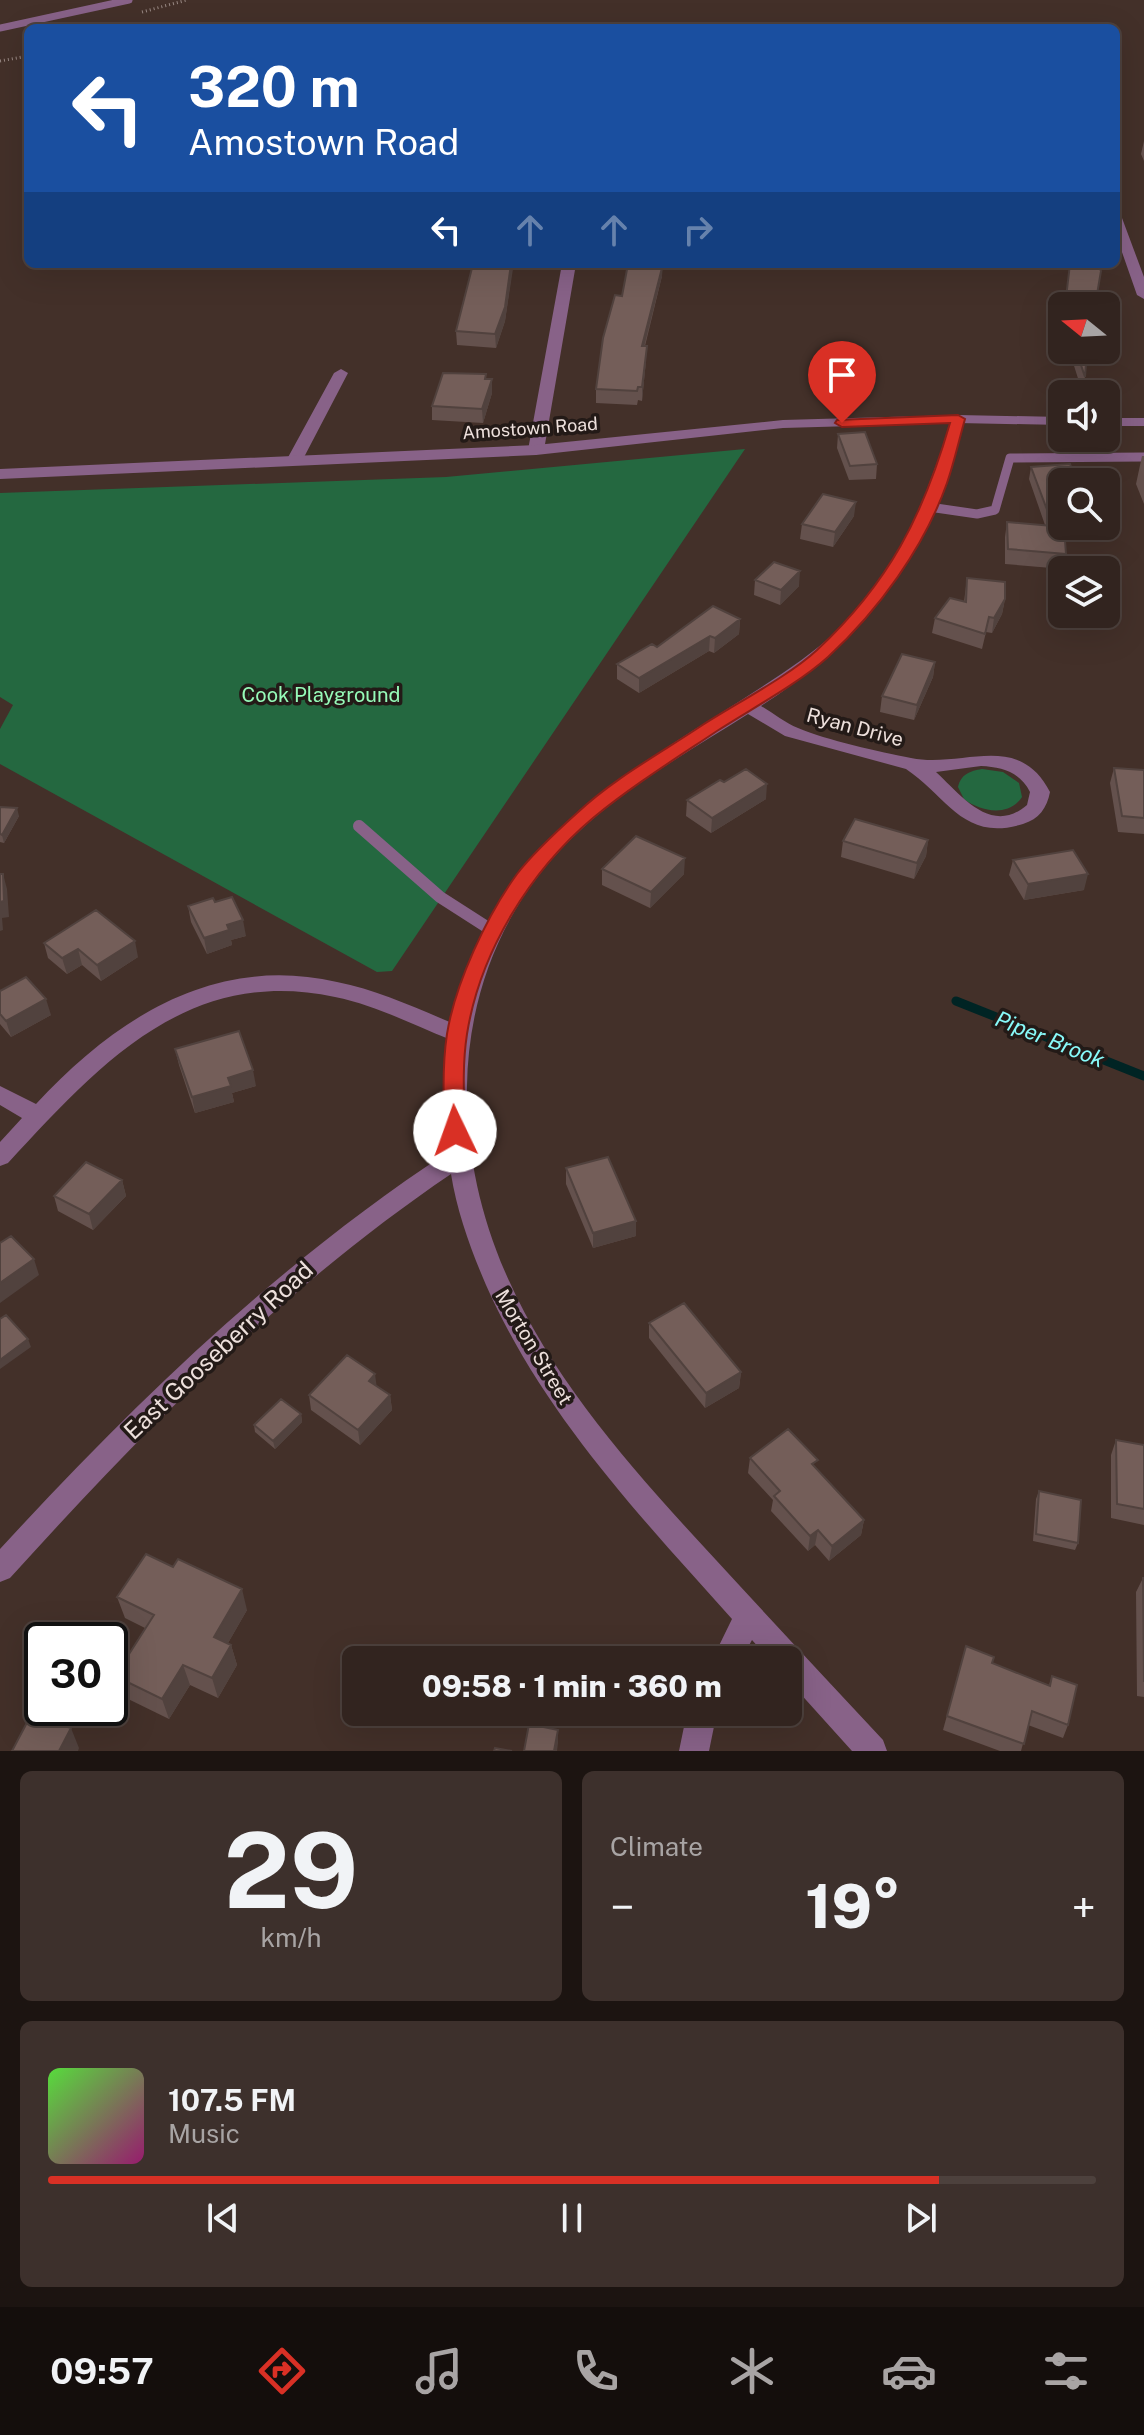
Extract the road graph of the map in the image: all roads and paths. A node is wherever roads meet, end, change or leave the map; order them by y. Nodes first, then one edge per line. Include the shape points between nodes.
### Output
1 (129, 0) edge
2 (156, 4) dead end
3 (163, 7) dead end
4 (0, 28) edge
5 (24, 57) edge
6 (0, 61) edge
7 (1120, 230) edge
8 (568, 268) edge
9 (1144, 295) edge
10 (341, 373) dead end
11 (958, 419) junction
12 (1048, 421) edge
13 (1120, 422) edge
14 (1144, 422) edge
15 (536, 450) junction
16 (1144, 457) edge
17 (294, 461) junction
18 (0, 474) edge
19 (929, 507) junction
20 (746, 705) junction
21 (913, 765) junction
22 (359, 826) dead end
23 (493, 931) junction
24 (457, 1034) junction
25 (0, 1095) edge
26 (39, 1116) junction
27 (0, 1157) edge
28 (459, 1157) junction
29 (0, 1569) edge
30 (749, 1616) junction
31 (733, 1646) edge
32 (699, 1726) edge
33 (694, 1751) edge
34 (872, 1751) edge

1 - 4 lane
2 - 3 path
5 - 6 path
7 - 9 street
8 - 15 street
10 - 17 street
11 - 12 street, Amostown Road
11 - 15 street, Amostown Road via 783,424
11 - 19 street, Morton Street
13 - 14 street
15 - 17 street, Amostown Road
16 - 19 lane via 1010,458 995,510 977,514
17 - 18 street, Amostown Road
19 - 20 street, Morton Street via 896,568 851,626 820,656
20 - 21 street, Ryan Drive via 791,732
20 - 23 street, Morton Street via 584,816 524,878
21 - 21 street, Ryan Drive via 938,783 957,808 980,819 1016,820 1035,809 1040,798 1030,775 998,761
22 - 23 lane via 440,897
23 - 24 street, Morton Street via 472,978
24 - 26 street via 336,989 282,984 211,992 162,1010 120,1036
24 - 28 street, Morton Street via 453,1102
25 - 26 street
26 - 27 street
28 - 29 street, East Gooseberry Road via 362,1224 248,1319 98,1463
28 - 30 street, Morton Street via 492,1274 538,1361 597,1445
30 - 31 street
30 - 34 street, Morton Street
32 - 33 street

